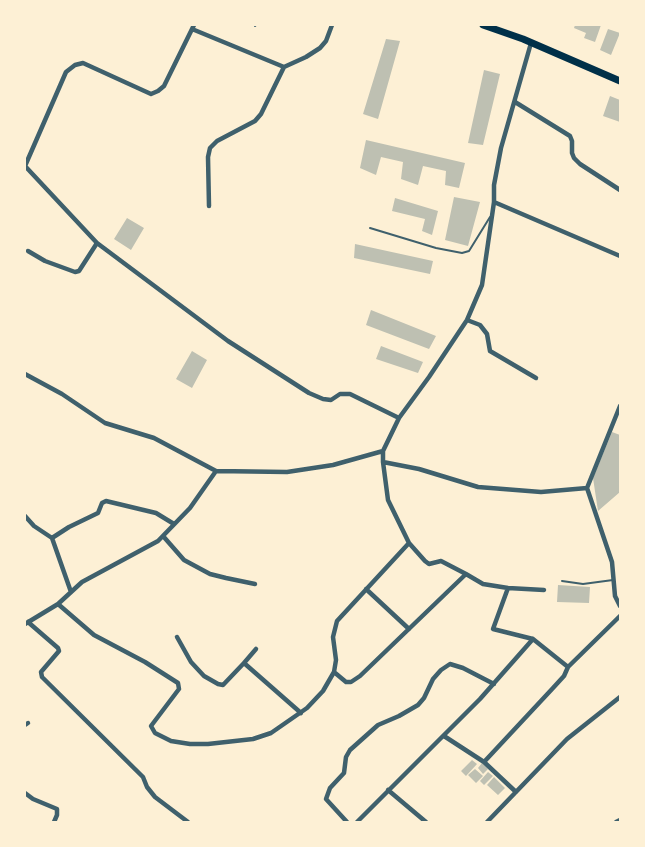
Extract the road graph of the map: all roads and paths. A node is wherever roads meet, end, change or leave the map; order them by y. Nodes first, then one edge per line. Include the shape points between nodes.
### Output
1 (332, 25) edge
2 (483, 25) edge
3 (193, 27) edge
4 (502, 28) edge
5 (531, 43) junction
6 (284, 67) junction
7 (620, 81) edge
8 (515, 102) junction
9 (25, 166) edge
10 (620, 190) edge
11 (494, 202) junction
12 (209, 206) dead end
13 (492, 212) junction
14 (370, 228) dead end
15 (97, 243) junction
16 (28, 251) dead end
17 (620, 256) edge
18 (467, 320) junction
19 (25, 374) edge
20 (536, 378) dead end
21 (620, 406) edge
22 (619, 413) edge
23 (399, 418) junction
24 (383, 451) junction
25 (383, 462) junction
26 (216, 471) junction
27 (587, 488) junction
28 (25, 516) edge
29 (174, 524) junction
30 (163, 536) junction
31 (52, 538) junction
32 (410, 544) junction
33 (466, 574) junction
34 (614, 580) junction
35 (562, 581) dead end
36 (255, 584) dead end
37 (508, 588) junction
38 (366, 589) junction
39 (544, 590) dead end
40 (71, 592) junction
41 (58, 604) junction
42 (620, 606) edge
43 (620, 616) edge
44 (26, 623) edge
45 (409, 629) junction
46 (177, 637) dead end
47 (533, 638) junction
48 (256, 650) dead end
49 (244, 663) junction
50 (568, 667) junction
51 (334, 672) junction
52 (494, 684) junction
53 (620, 697) edge
54 (301, 713) junction
55 (444, 736) junction
56 (484, 762) junction
57 (388, 790) junction
58 (516, 792) junction
59 (25, 793) edge
60 (620, 820) edge
61 (54, 822) edge
62 (188, 822) edge
63 (347, 822) edge
64 (357, 822) edge
65 (426, 822) edge
66 (487, 822) edge
67 (616, 822) edge

1 - 6 street via 320,48
2 - 4 main road
3 - 6 street
3 - 9 street via 164,86 151,94 83,63 66,72
4 - 5 main road
5 - 7 main road
5 - 8 street
6 - 12 street via 261,114 210,148
8 - 10 street via 570,136 574,158
8 - 11 street via 501,148
9 - 15 street
11 - 13 street
11 - 17 street
13 - 14 lane via 477,239 468,251 462,253
13 - 18 street via 482,285
15 - 16 street via 79,271 75,272 45,262
15 - 23 street via 228,341 309,393 322,400 350,394
18 - 20 street via 480,325 487,334 490,350
18 - 23 street
19 - 26 street via 105,423 154,438
21 - 22 street
22 - 27 street
23 - 24 street
24 - 25 street
24 - 26 street via 334,466 287,472
25 - 27 street via 478,487 541,492
25 - 32 street via 388,500
26 - 29 street via 190,508
27 - 34 street via 612,562
28 - 31 street
29 - 30 street
29 - 31 street via 156,513 106,500 98,513
30 - 36 street via 184,560 210,574
30 - 40 street via 158,542 82,582
31 - 40 street
32 - 33 street via 429,564 441,561
32 - 38 street
33 - 37 street via 483,584
33 - 45 street
34 - 35 lane via 583,584
34 - 42 street via 615,596
37 - 39 street
37 - 47 street via 493,628
38 - 45 street
38 - 51 street via 337,621 333,636
40 - 41 street
41 - 44 street
41 - 54 street via 94,635 178,683 179,690 151,726 154,733 171,741 219,743 253,738 271,733
43 - 50 street
44 - 62 street via 59,651 42,672 42,677 144,777 155,796
45 - 51 street via 351,682 346,682
46 - 49 street via 191,662 204,676 218,684 223,685
47 - 50 street
47 - 52 street
48 - 49 street
49 - 54 street
50 - 56 street via 554,688
51 - 54 street via 323,691
52 - 55 street
52 - 63 street via 450,664 441,670 418,705 378,724 350,750 344,774 330,788 326,799
53 - 58 street via 567,738
55 - 56 street
55 - 57 street
56 - 58 street
57 - 64 street
57 - 65 street
58 - 66 street
59 - 61 street via 57,809
60 - 67 street

